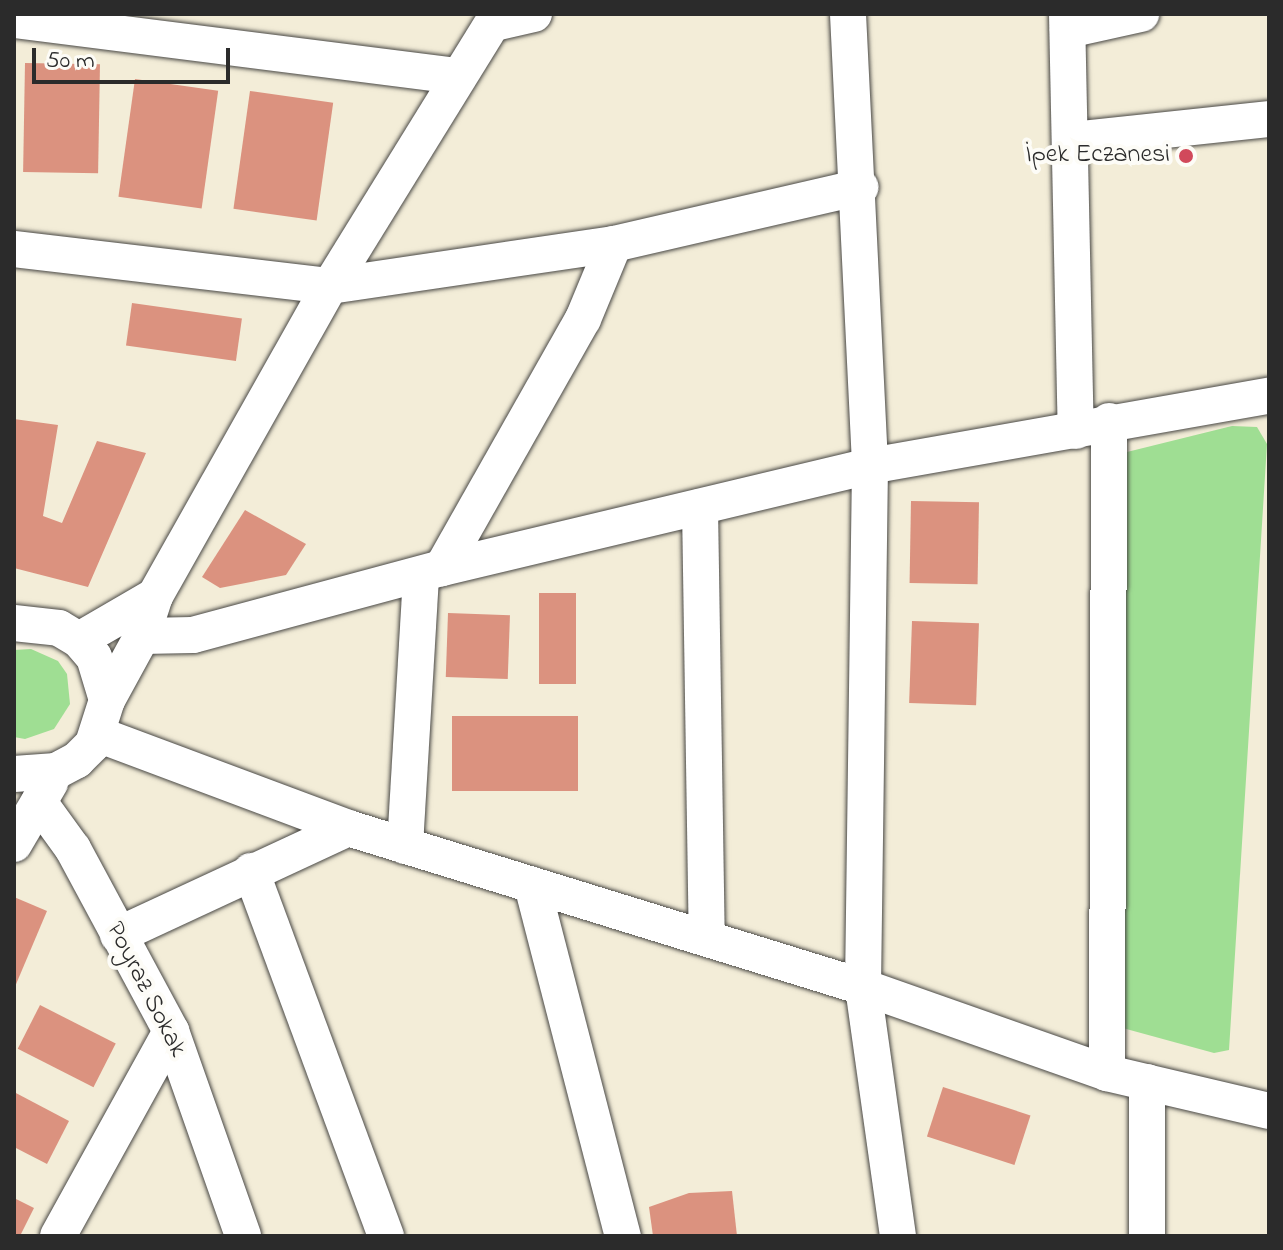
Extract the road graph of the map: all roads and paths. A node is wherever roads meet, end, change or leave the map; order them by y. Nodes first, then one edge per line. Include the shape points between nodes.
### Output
1 (534, 14) edge
2 (848, 14) edge
3 (1141, 14) edge
4 (496, 18) edge
5 (14, 20) edge
6 (1068, 22) edge
7 (457, 76) junction
8 (1269, 119) edge
9 (1072, 140) junction
10 (860, 187) junction
11 (614, 244) junction
12 (14, 249) edge
13 (330, 286) junction
14 (1269, 396) edge
15 (1093, 426) junction
16 (870, 466) junction
17 (700, 507) junction
18 (431, 572) junction
19 (155, 596) junction
20 (16, 619) edge
21 (142, 636) junction
22 (79, 640) junction
23 (102, 717) junction
24 (14, 774) edge
25 (48, 787) junction
26 (348, 828) junction
27 (14, 844) edge
28 (405, 846) junction
29 (251, 871) junction
30 (532, 885) junction
31 (118, 935) junction
32 (707, 938) junction
33 (863, 987) junction
34 (171, 1031) junction
35 (1107, 1073) junction
36 (1147, 1082) junction
37 (1268, 1102) edge
38 (58, 1236) edge
39 (243, 1236) edge
40 (386, 1236) edge
41 (623, 1236) edge
42 (898, 1236) edge
43 (1147, 1236) edge

1 - 4 street
2 - 10 street
3 - 6 street
4 - 7 street
5 - 7 street
6 - 9 street
7 - 13 street
8 - 9 street
9 - 15 street
10 - 11 street
10 - 16 street
11 - 13 street
11 - 18 street via 583,319
12 - 13 street
13 - 19 street
14 - 15 street
15 - 16 street
15 - 35 street
16 - 17 street
16 - 33 street
17 - 18 street
17 - 32 street
18 - 21 street via 193,635
18 - 28 street
19 - 21 street
19 - 22 street
20 - 22 street via 59,628
21 - 23 street
22 - 23 street via 94,657
23 - 25 street via 77,760
23 - 26 street
24 - 25 street
25 - 27 street
25 - 31 street, Poyraz Sokak
26 - 28 street
26 - 29 street
28 - 30 street
29 - 31 street
29 - 40 street
30 - 32 street
30 - 41 street
31 - 34 street, Poyraz Sokak
32 - 33 street
33 - 35 street
33 - 42 street
34 - 38 street
34 - 39 street, Poyraz Sokak
35 - 36 street
36 - 37 street
36 - 43 street

